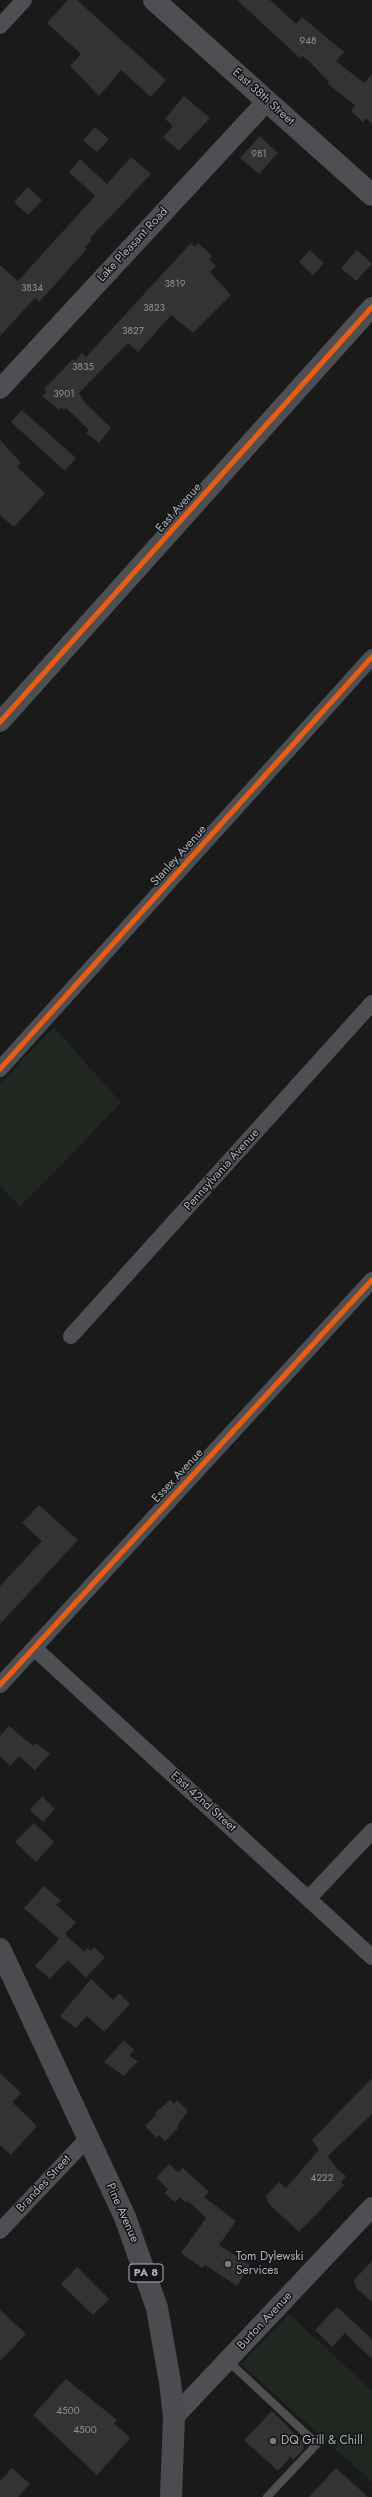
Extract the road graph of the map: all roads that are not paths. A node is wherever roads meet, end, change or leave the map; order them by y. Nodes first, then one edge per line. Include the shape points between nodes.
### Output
1 (24, 0) edge
2 (154, 0) edge
3 (0, 26) edge
4 (267, 101) junction
5 (372, 195) edge
6 (372, 307) edge
7 (0, 390) edge
8 (372, 656) edge
9 (0, 722) edge
10 (372, 1003) edge
11 (0, 1069) edge
12 (372, 1280) edge
13 (71, 1336) dead end
14 (34, 1648) junction
15 (0, 1685) edge
16 (372, 1831) edge
17 (309, 1898) junction
18 (0, 1949) edge
19 (372, 1957) edge
20 (88, 2138) junction
21 (372, 2207) edge
22 (0, 2231) edge
23 (228, 2361) junction
24 (174, 2418) junction
25 (172, 2497) edge
26 (266, 2497) edge

1 - 3 street
2 - 4 main road, East 38th Street
4 - 5 main road, East 38th Street
4 - 7 street, Lake Pleasant Road
6 - 9 street, East Avenue
8 - 11 street, Stanley Avenue
10 - 13 street, Pennsylvania Avenue
12 - 14 street, Essex Avenue
14 - 15 street, Essex Avenue
14 - 17 street, East 42nd Street
16 - 17 street
17 - 19 street, East 42nd Street
18 - 20 main road, Pine Avenue / PA 8
20 - 22 street, Brandes Street
20 - 24 main road, Pine Avenue / PA 8 via 125,2217 157,2308
21 - 23 street, Burton Avenue
23 - 24 street, Burton Avenue
23 - 26 lane via 317,2444
24 - 25 main road, Pine Avenue / PA 8

